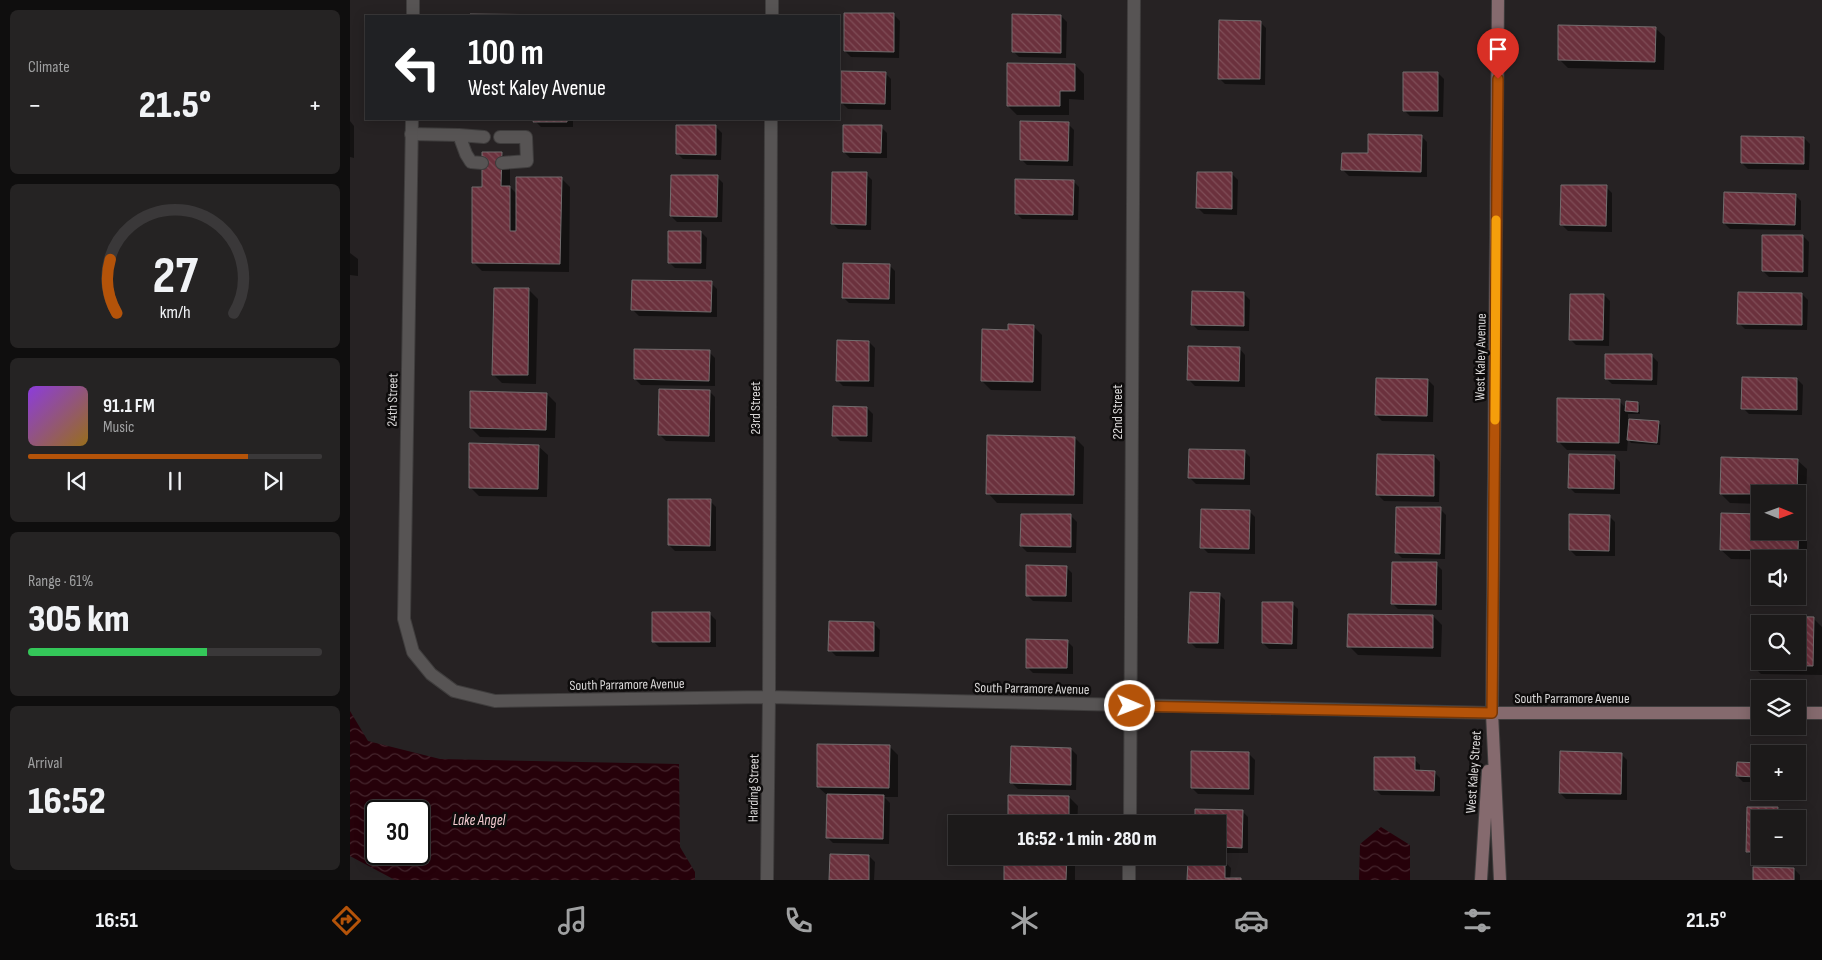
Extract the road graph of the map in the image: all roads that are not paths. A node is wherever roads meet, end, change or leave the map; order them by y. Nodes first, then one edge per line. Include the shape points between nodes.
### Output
1 (413, 0) edge
2 (772, 0) edge
3 (1134, 0) edge
4 (1498, 0) edge
5 (413, 15) edge
6 (772, 15) edge
7 (412, 120) edge
8 (771, 120) edge
9 (411, 134) junction
10 (459, 135) junction
11 (484, 136) dead end
12 (500, 137) dead end
13 (482, 163) dead end
14 (502, 163) dead end
15 (431, 674) joint
16 (769, 697) junction
17 (1130, 706) junction
18 (1492, 713) junction
19 (1751, 713) edge
20 (1806, 713) edge
21 (1822, 713) edge
22 (1130, 815) edge
23 (1130, 865) edge
24 (767, 880) edge
25 (1129, 880) edge
26 (1481, 880) edge
27 (1500, 880) edge

1 - 5 street
2 - 6 street
3 - 17 street, 22nd Street
4 - 18 street, West Kaley Avenue
7 - 9 street, 24th Street
8 - 16 street, 23rd Street
9 - 10 street
9 - 15 street, 24th Street via 404,619 413,652
10 - 11 street
10 - 13 street via 471,162
12 - 14 street via 526,137 527,161
15 - 16 street, South Parramore Avenue via 454,691 495,700
16 - 17 street, South Parramore Avenue
16 - 24 street, Harding Street
17 - 18 street, South Parramore Avenue
17 - 22 street, 22nd Street
18 - 19 street, South Parramore Avenue
18 - 26 street, West Kaley Street
18 - 27 street, West Kaley Street
20 - 21 street
23 - 25 street

